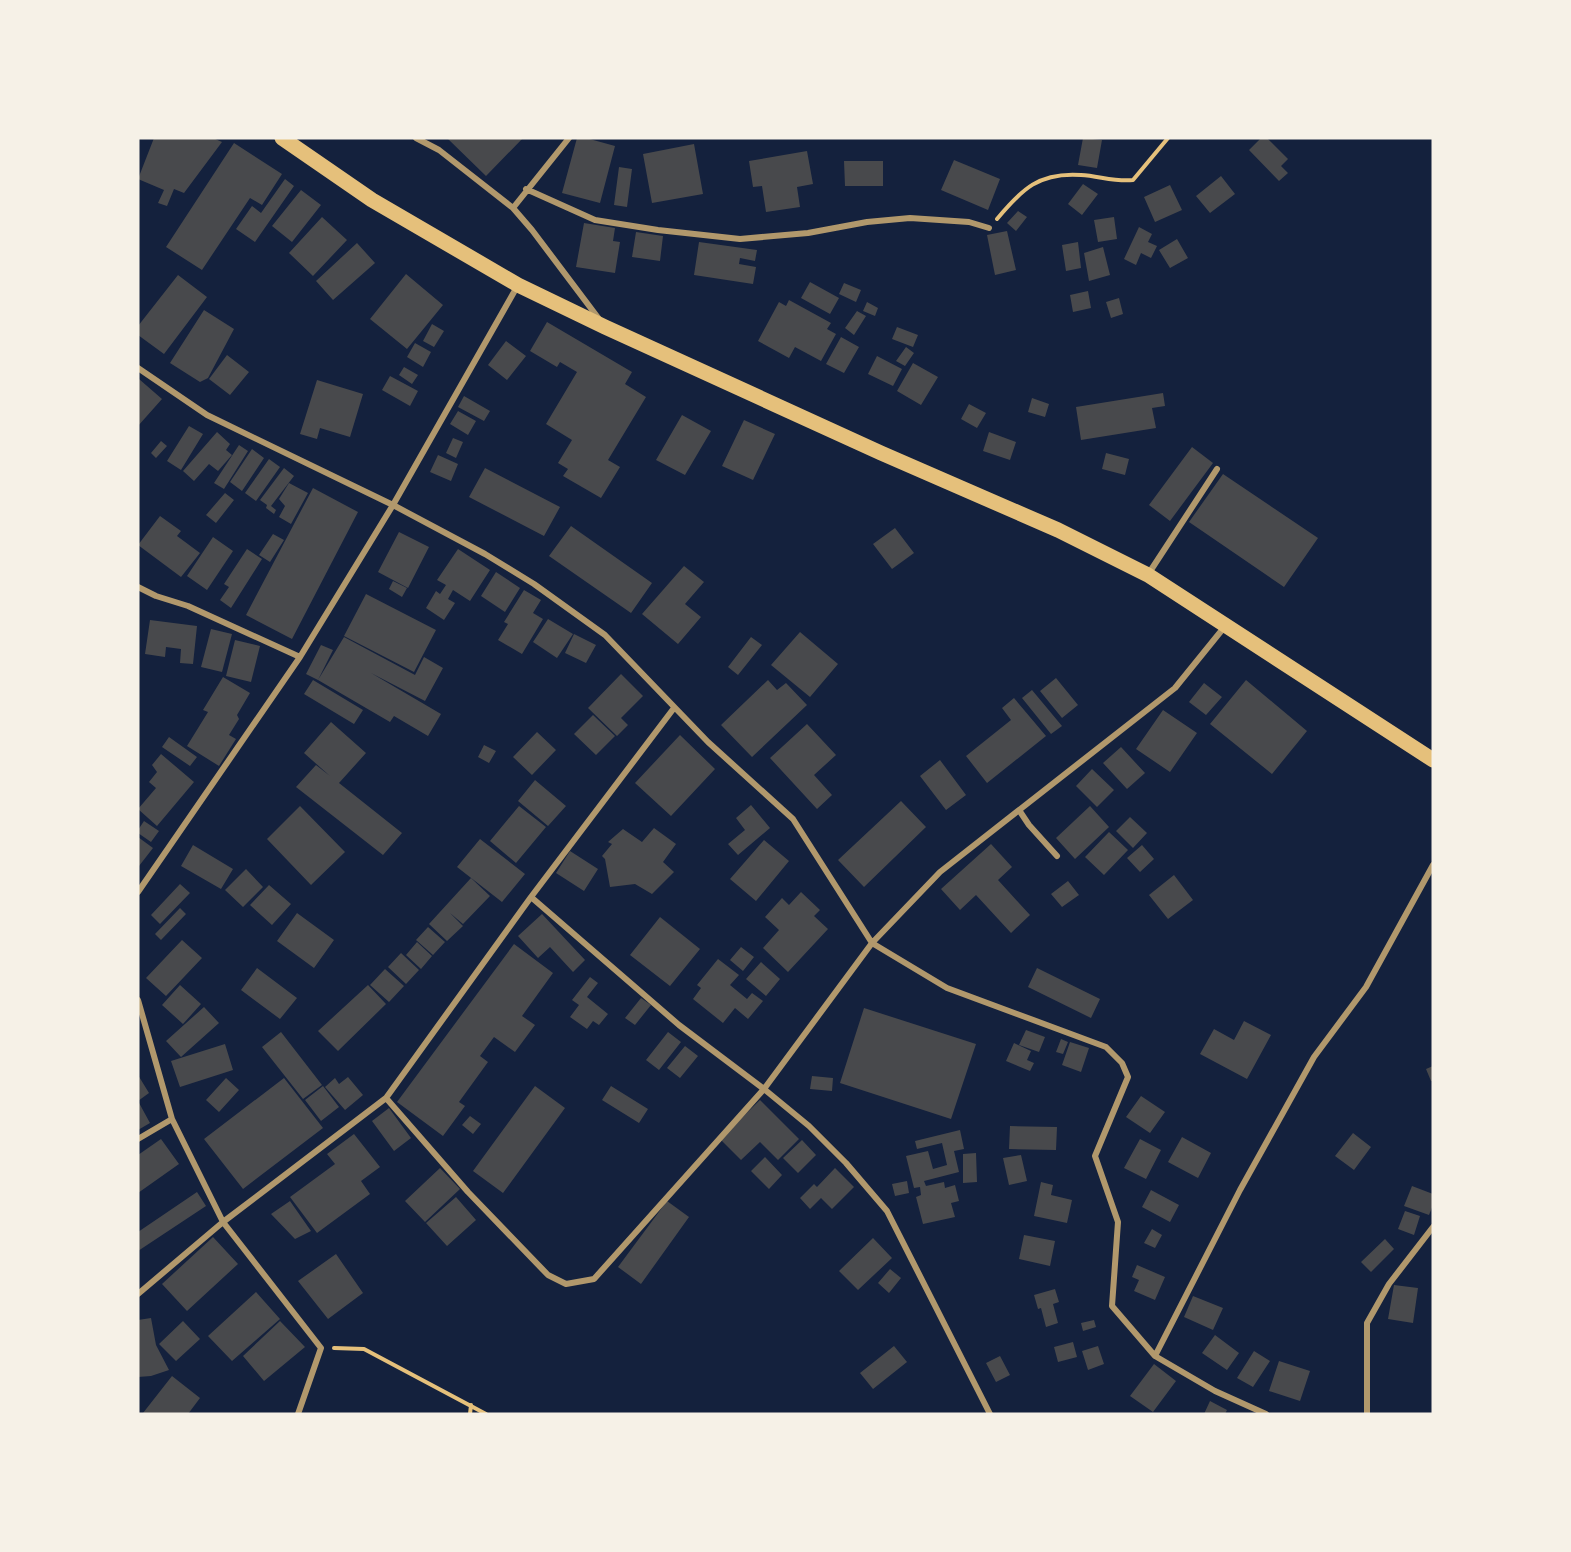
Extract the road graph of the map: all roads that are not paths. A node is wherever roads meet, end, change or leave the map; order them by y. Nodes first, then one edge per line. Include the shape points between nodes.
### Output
1 (282, 138) edge
2 (416, 138) edge
3 (569, 138) edge
4 (526, 189) junction
5 (513, 208) junction
6 (989, 228) road end
7 (518, 285) junction
8 (605, 327) junction
9 (138, 368) edge
10 (1217, 469) dead end
11 (393, 505) junction
12 (1148, 575) junction
13 (138, 587) edge
14 (1226, 625) junction
15 (300, 657) junction
16 (674, 708) junction
17 (1433, 760) edge
18 (1019, 810) junction
19 (1057, 856) dead end
20 (1433, 865) edge
21 (138, 892) edge
22 (531, 897) junction
23 (872, 943) junction
24 (138, 1000) edge
25 (764, 1089) junction
26 (386, 1098) junction
27 (172, 1119) junction
28 (138, 1139) edge
29 (223, 1222) junction
30 (1433, 1227) edge
31 (138, 1294) edge
32 (1155, 1356) junction
33 (298, 1414) edge
34 (990, 1414) edge
35 (1266, 1414) edge
36 (1367, 1414) edge

1 - 7 main road via 372,200
2 - 5 street via 439,150
3 - 4 street
4 - 5 street
4 - 6 street via 595,220 740,239 910,218 969,222
5 - 8 street
7 - 8 main road
7 - 11 street
8 - 12 main road via 1058,530
9 - 11 street via 207,416
10 - 12 street
11 - 15 street
11 - 16 street via 534,584 605,635
12 - 14 main road
13 - 15 street
14 - 17 main road
14 - 18 street via 1175,688
15 - 21 street
16 - 22 street
16 - 23 street via 793,819
18 - 19 street
18 - 23 street via 940,872
20 - 32 street via 1366,987 1314,1057
22 - 25 street via 680,1025
22 - 26 street
23 - 25 street
23 - 32 street via 947,988 1106,1047 1122,1063 1128,1077 1095,1156 1118,1222 1112,1306
24 - 27 street
25 - 26 street via 594,1279 566,1284 548,1275
25 - 34 street via 846,1162 887,1210
26 - 29 street
27 - 28 street
27 - 29 street
29 - 31 street
29 - 33 street via 321,1348
30 - 36 street via 1389,1284 1367,1323
32 - 35 street via 1215,1391

